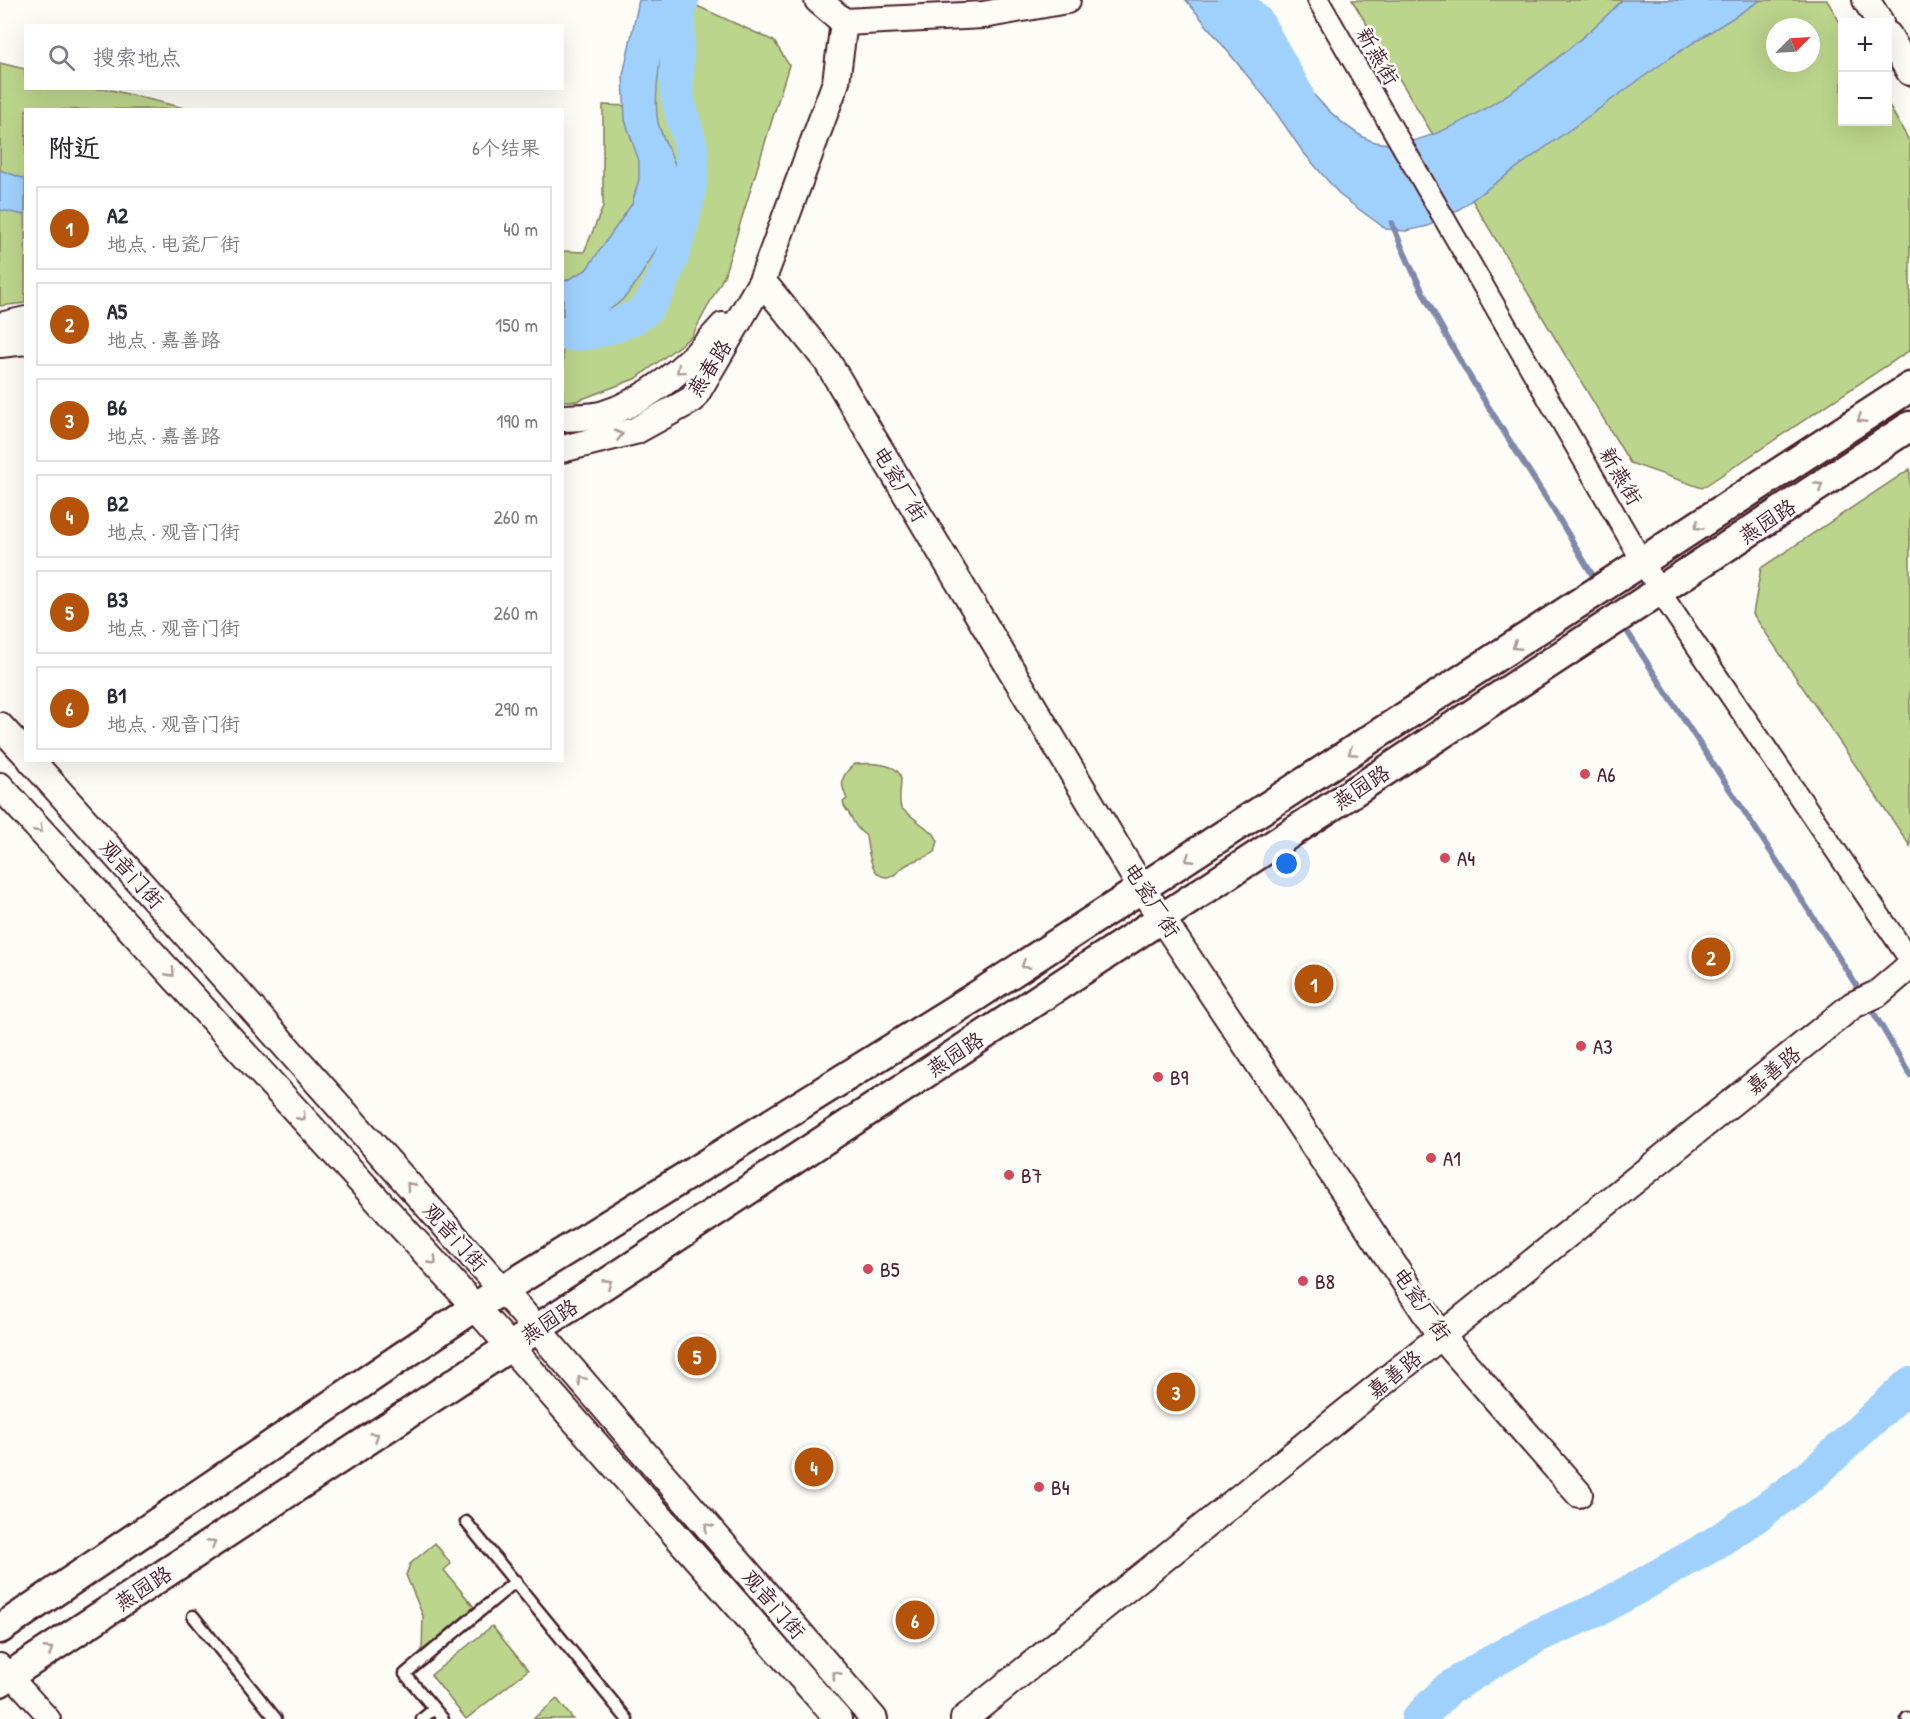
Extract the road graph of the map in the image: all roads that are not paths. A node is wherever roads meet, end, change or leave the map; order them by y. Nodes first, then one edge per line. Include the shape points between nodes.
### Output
1 (818, 0) edge
2 (1067, 0) edge
3 (1318, 0) edge
4 (1866, 0) edge
5 (1877, 18) edge
6 (844, 22) junction
7 (1892, 43) edge
8 (1910, 72) edge
9 (762, 281) junction
10 (24, 320) edge
11 (0, 326) edge
12 (24, 341) edge
13 (0, 344) edge
14 (1910, 387) edge
15 (564, 418) edge
16 (1910, 426) edge
17 (564, 449) edge
18 (1644, 563) junction
19 (1660, 592) junction
20 (0, 726) edge
21 (24, 752) edge
22 (33, 762) edge
23 (0, 786) edge
24 (1142, 889) junction
25 (1163, 917) junction
26 (1910, 960) edge
27 (1910, 966) edge
28 (502, 1290) junction
29 (475, 1307) junction
30 (537, 1329) junction
31 (1442, 1336) junction
32 (510, 1347) junction
33 (1579, 1494) dead end
34 (466, 1522) dead end
35 (516, 1581) junction
36 (193, 1616) dead end
37 (0, 1629) edge
38 (4, 1674) edge
39 (434, 1709) junction
40 (50, 1719) edge
41 (276, 1719) edge
42 (422, 1719) edge
43 (443, 1719) edge
44 (627, 1719) edge
45 (838, 1719) edge
46 (874, 1719) edge
47 (964, 1719) edge

1 - 6 street
2 - 6 street via 983,15
3 - 18 street, 新燕街
4 - 5 street
6 - 9 street, 燕春路 via 836,82
7 - 8 street
9 -> 15 street, 燕春路 via 698,355 662,385 603,415
17 -> 9 street, 燕春路 via 635,431 693,399
9 - 24 street, 电瓷厂街 via 827,362
10 - 11 street
12 - 13 street
14 -> 18 main road, 燕园路
19 -> 16 main road, 燕园路
18 - 19 street, 新燕街
18 -> 24 main road, 燕园路
19 - 25 main road, 燕园路
19 - 26 street, 新燕街
20 - 21 street
28 -> 22 street, 观音门街
23 -> 29 street, 观音门街
24 - 25 street, 电瓷厂街
24 -> 28 main road, 燕园路
30 -> 25 main road, 燕园路
25 - 31 street, 电瓷厂街
27 - 31 street, 嘉善路 via 1877,994 1853,1005
28 - 29 main road, 燕园路
28 - 30 street, 观音门街
29 - 32 street, 观音门街
29 - 37 main road, 燕园路
30 - 32 main road, 燕园路
46 -> 30 street, 观音门街
31 - 33 street, 电瓷厂街
31 - 47 street, 嘉善路
38 -> 32 main road, 燕园路
32 - 45 street, 观音门街
34 - 35 lane
35 - 39 lane via 405,1674
35 - 44 lane
36 - 41 lane
38 - 40 street
39 - 42 lane
39 - 43 lane

